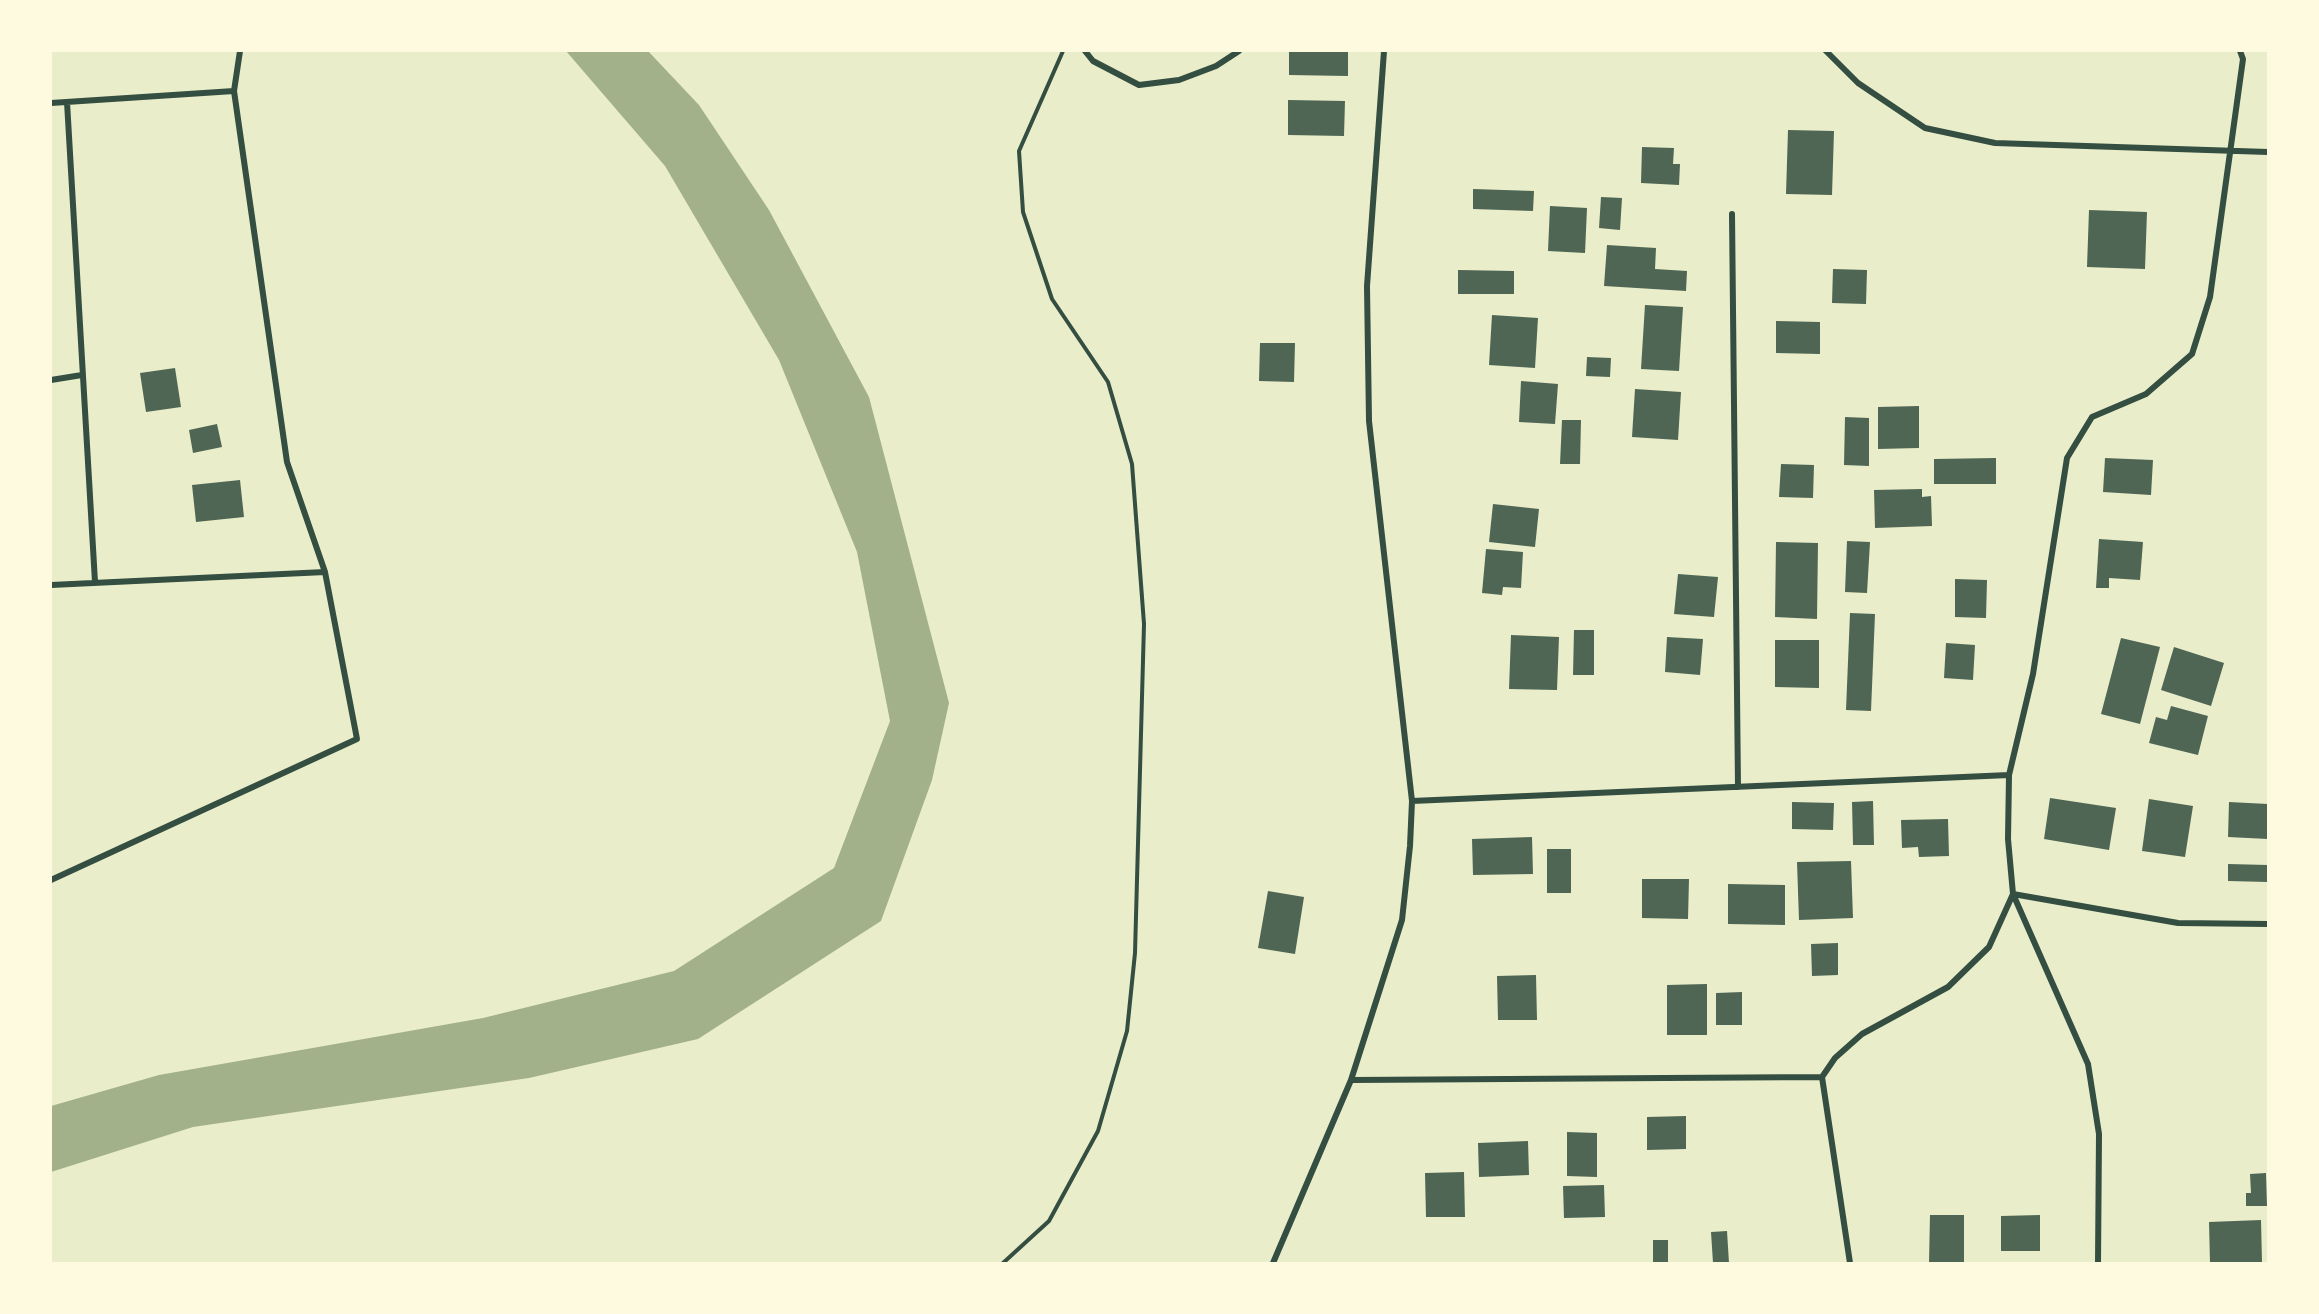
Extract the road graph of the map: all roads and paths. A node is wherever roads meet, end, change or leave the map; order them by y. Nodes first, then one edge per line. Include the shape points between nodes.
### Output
1 (240, 51) edge
2 (1063, 51) edge
3 (1085, 51) edge
4 (1239, 51) edge
5 (1384, 51) edge
6 (1826, 51) edge
7 (2240, 51) edge
8 (234, 91) junction
9 (67, 102) junction
10 (51, 103) edge
11 (2232, 150) junction
12 (2268, 152) edge
13 (1732, 214) dead end
14 (82, 375) junction
15 (51, 380) edge
16 (325, 572) junction
17 (95, 582) junction
18 (51, 585) edge
19 (2009, 775) junction
20 (1738, 787) junction
21 (1412, 801) junction
22 (51, 880) edge
23 (2013, 894) junction
24 (2268, 924) edge
25 (1822, 1077) junction
26 (1351, 1080) junction
27 (1003, 1263) edge
28 (1274, 1263) edge
29 (1850, 1263) edge
30 (2098, 1263) edge

1 - 8 street
2 - 27 path via 1019,151 1023,212 1052,299 1108,382 1132,464 1144,624 1135,953 1127,1031 1098,1131 1049,1221
3 - 4 street via 1093,61 1139,84 1179,80 1216,66
5 - 21 street via 1367,286 1369,421
6 - 11 street via 1858,83 1925,128 1995,143
7 - 11 street via 2243,59
8 - 9 street
8 - 16 street via 287,462
9 - 10 street
9 - 14 street
11 - 12 street
11 - 19 street via 2210,297 2192,354 2146,394 2092,417 2067,458 2033,674
13 - 20 street
14 - 15 street
14 - 17 street
16 - 17 street
16 - 22 street via 357,739
17 - 18 street
19 - 20 street
19 - 23 street via 2008,839
20 - 21 street
21 - 26 street via 1402,920
23 - 24 street via 2178,922
23 - 25 street via 1989,947 1948,987 1862,1034 1835,1058
23 - 30 street via 2088,1064 2098,1134
25 - 26 street
25 - 29 street
26 - 28 street

